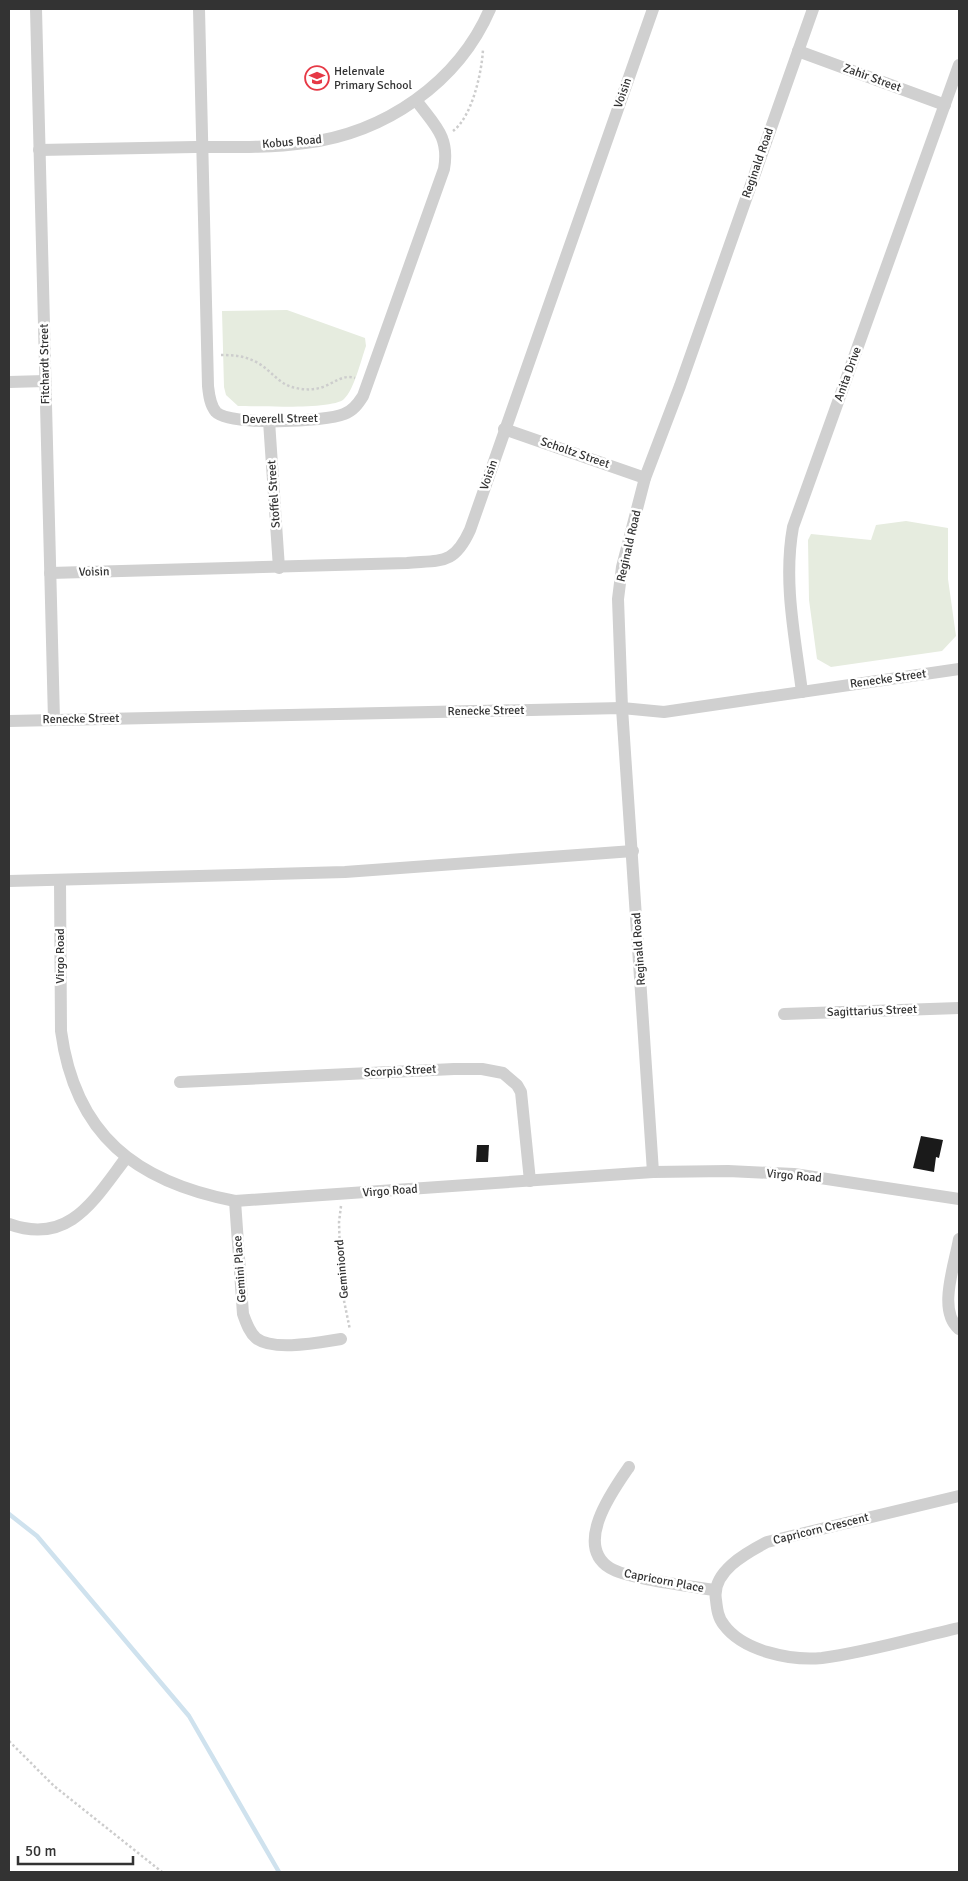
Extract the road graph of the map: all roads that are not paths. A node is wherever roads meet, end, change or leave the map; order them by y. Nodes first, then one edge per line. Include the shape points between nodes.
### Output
1 (36, 9) edge
2 (198, 9) edge
3 (490, 9) edge
4 (653, 9) edge
5 (813, 9) edge
6 (798, 51) junction
7 (959, 65) edge
8 (416, 100) junction
9 (945, 105) junction
10 (202, 147) junction
11 (39, 150) junction
12 (45, 380) junction
13 (9, 382) edge
14 (269, 421) junction
15 (504, 429) junction
16 (645, 478) junction
17 (279, 568) junction
18 (50, 573) junction
19 (959, 669) edge
20 (802, 692) junction
21 (622, 708) junction
22 (54, 720) junction
23 (9, 722) edge
24 (633, 851) junction
25 (60, 880) junction
26 (9, 881) edge
27 (959, 1008) edge
28 (784, 1014) dead end
29 (180, 1082) dead end
30 (126, 1158) junction
31 (654, 1172) junction
32 (530, 1181) junction
33 (959, 1199) edge
34 (235, 1200) junction
35 (9, 1224) edge
36 (959, 1239) edge
37 (959, 1329) edge
38 (341, 1339) road end
39 (629, 1467) dead end
40 (959, 1496) edge
41 (714, 1590) junction
42 (959, 1628) edge

1 - 11 street, Fitchardt Street
2 - 10 street, Deverell Street
3 - 8 street, Kobus Road via 467,52 453,69
4 - 15 street, Voisin
5 - 6 street, Reginald Road
6 - 9 street, Zahir Street
6 - 16 street, Reginald Road
7 - 9 street, Anita Drive
8 - 10 street, Kobus Road via 360,130 330,139
8 - 14 street, Deverell Street via 438,130 447,152 444,169 368,383 355,408 345,414
9 - 20 street, Anita Drive via 793,527 788,583
10 - 11 street, Kobus Road
10 - 14 street, Deverell Street via 209,396 216,412 232,420
11 - 12 street, Fitchardt Street
12 - 13 street
12 - 18 street, Fitchardt Street
14 - 17 street, Stoffel Street
15 - 16 street, Scholtz Street
15 - 17 street, Voisin via 470,530 458,552 448,559
16 - 21 street, Reginald Road via 622,567 618,599
17 - 18 street, Voisin
18 - 22 street, Fitchardt Street
19 - 20 street, Renecke Street
20 - 21 street, Renecke Street via 664,712
21 - 22 street, Renecke Street
21 - 24 street, Reginald Road
22 - 23 street, Renecke Street
24 - 25 street via 345,872
24 - 31 street, Reginald Road
25 - 26 street
25 - 30 street, Virgo Road via 64,1054 87,1114
27 - 28 street, Sagittarius Street
29 - 32 street, Scorpio Street via 454,1069 503,1073 521,1092
30 - 34 street, Virgo Road via 157,1178 179,1187
30 - 35 street via 94,1200 62,1225 38,1230
31 - 32 street, Virgo Road
31 - 33 street, Virgo Road via 728,1170 794,1174
32 - 34 street, Virgo Road
34 - 38 street, Gemini Place via 243,1314 253,1334 267,1343 280,1344
36 - 37 street via 948,1307 950,1317
39 - 41 street, Capricorn Place via 614,1488 596,1526 595,1544 601,1559 617,1571
40 - 41 street, Capricorn Crescent via 767,1542 739,1559 722,1576
41 - 42 street via 718,1615 734,1636 752,1646 786,1656 821,1658

